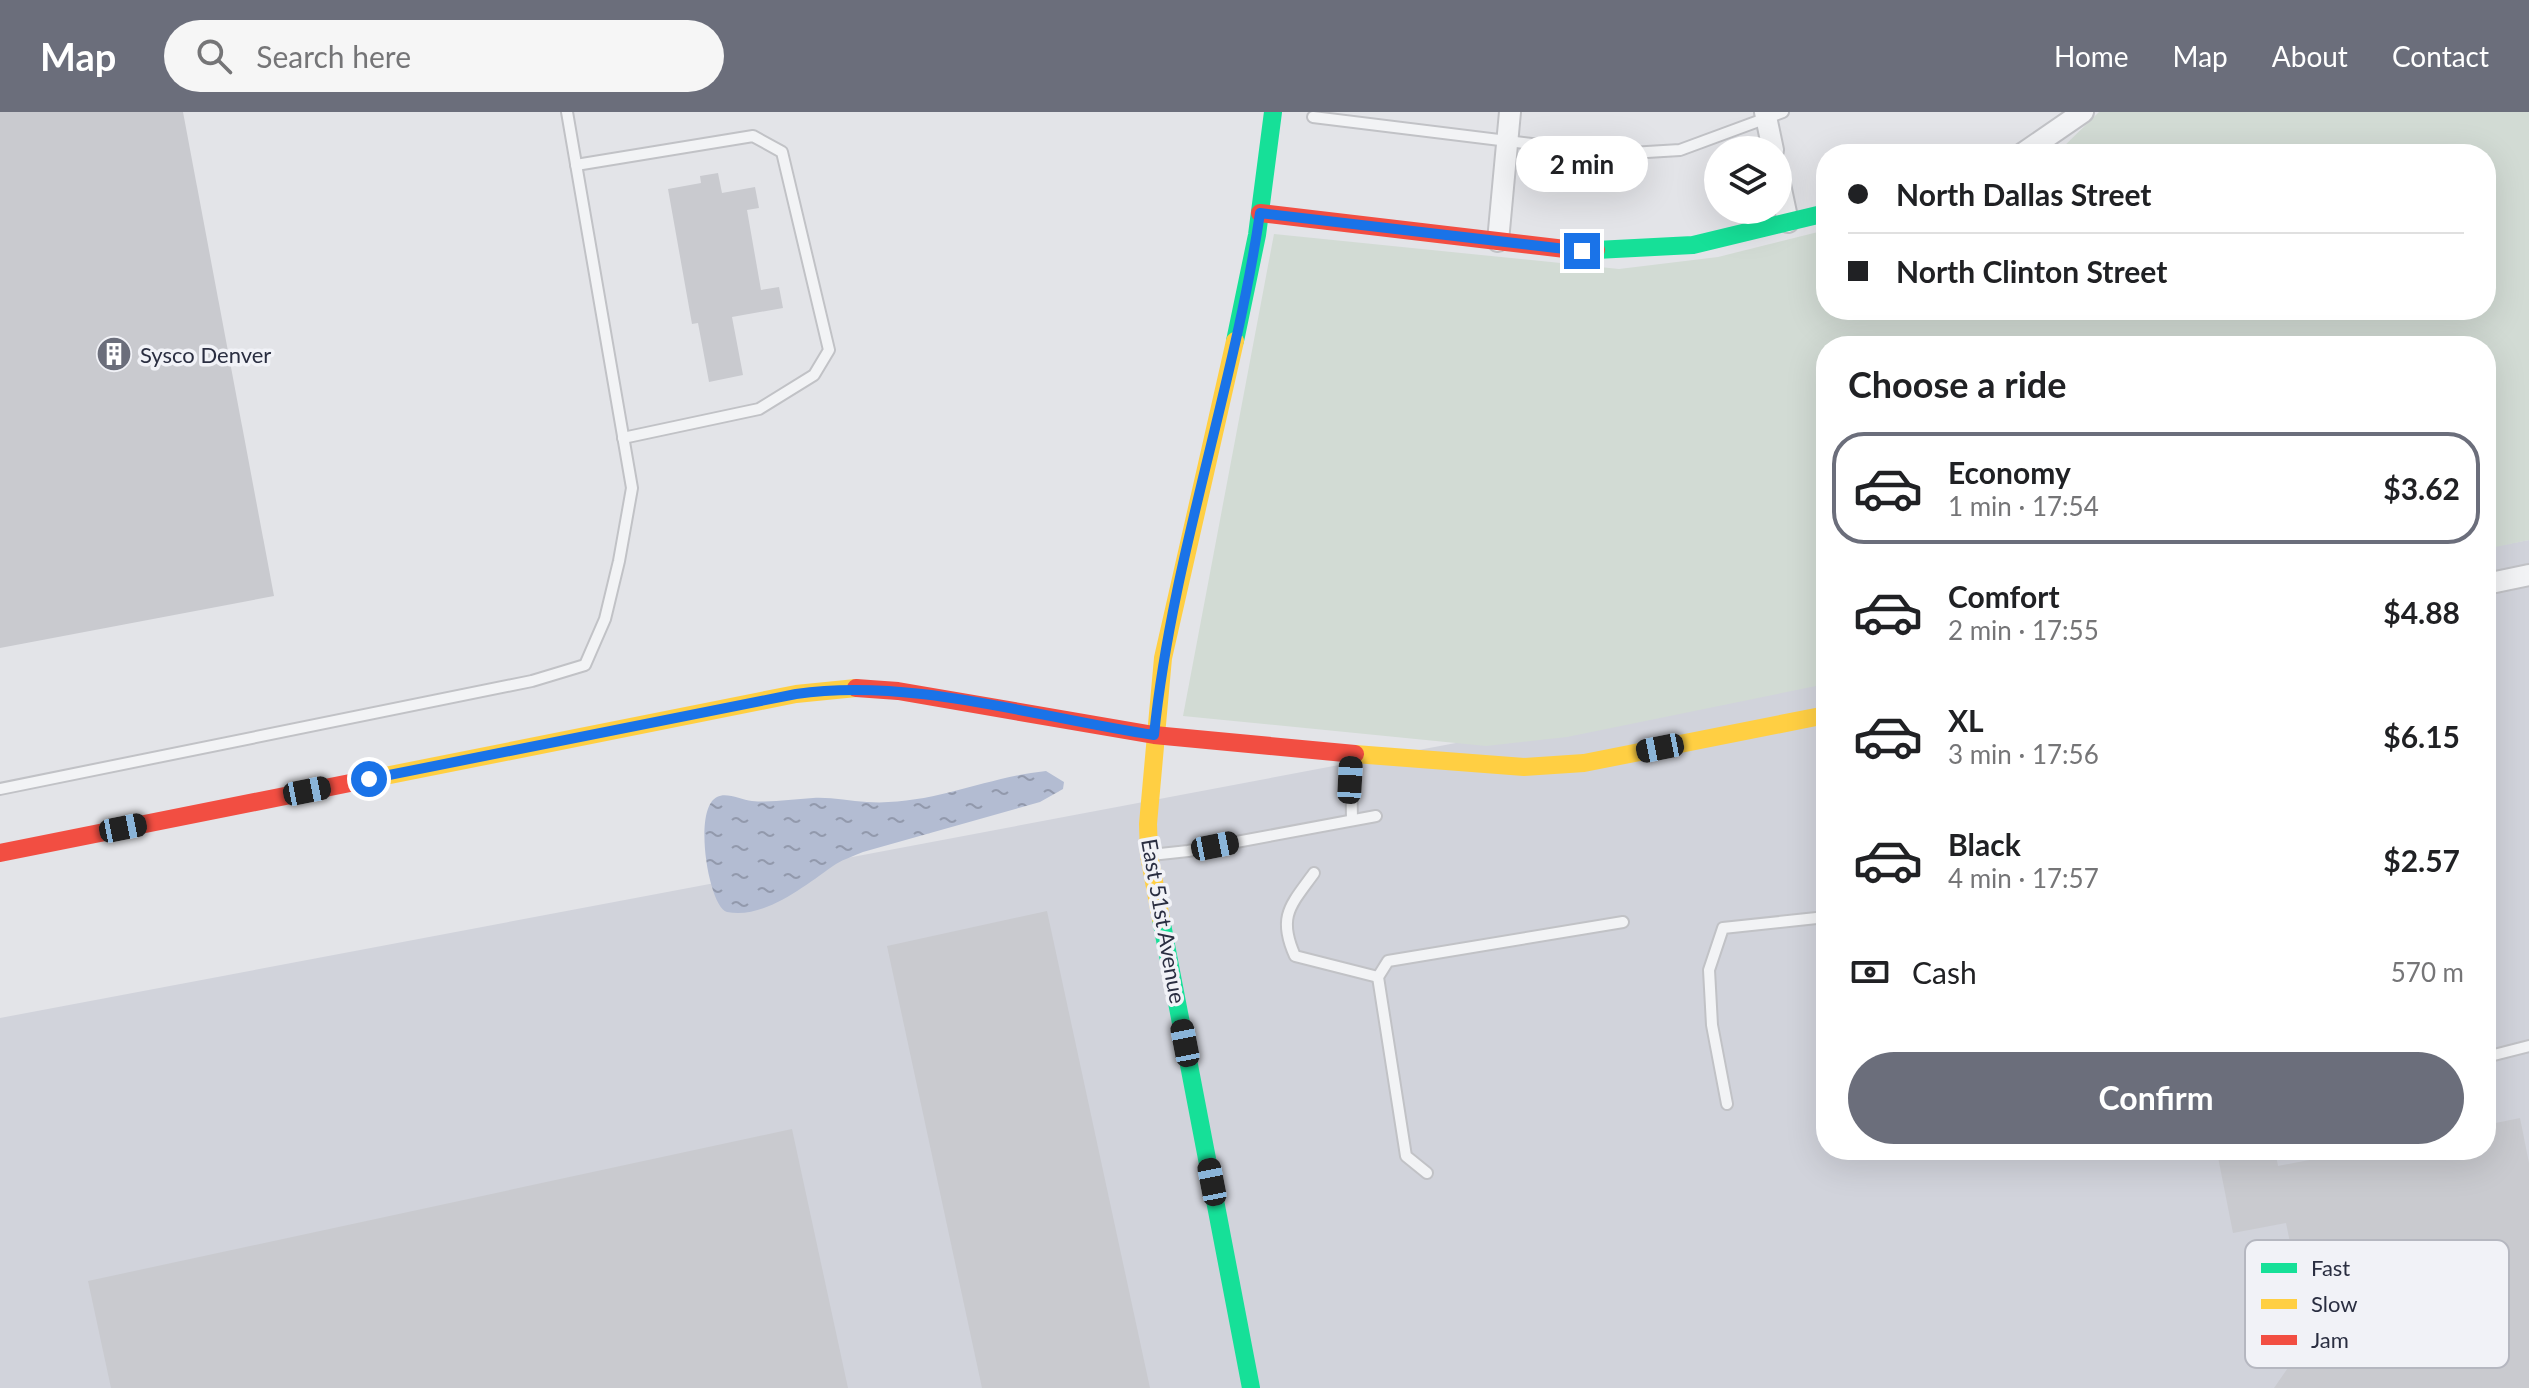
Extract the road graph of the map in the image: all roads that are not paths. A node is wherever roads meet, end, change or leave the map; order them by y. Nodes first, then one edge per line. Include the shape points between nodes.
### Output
1 (567, 112) edge
2 (1273, 112) edge
3 (1387, 112) edge
4 (1510, 112) edge
5 (2083, 112) edge
6 (1772, 114) edge
7 (1313, 117) dead end
8 (1386, 125) junction
9 (1773, 136) edge
10 (1508, 140) junction
11 (2037, 144) edge
12 (576, 165) junction
13 (1260, 213) junction
14 (1816, 215) edge
15 (1792, 221) edge
16 (1780, 224) edge
17 (1498, 241) junction
18 (623, 438) junction
19 (2529, 575) edge
20 (2496, 582) edge
21 (1816, 717) edge
22 (1154, 735) junction
23 (1351, 755) junction
24 (0, 789) edge
25 (1376, 816) dead end
26 (1352, 820) junction
27 (0, 853) edge
28 (1149, 855) junction
29 (1314, 873) dead end
30 (1816, 918) edge
31 (1623, 922) dead end
32 (1378, 977) junction
33 (2529, 1046) edge
34 (2496, 1054) edge
35 (1727, 1104) dead end
36 (1427, 1173) dead end
37 (1251, 1388) edge

1 - 12 lane
2 - 13 street, East 51st Avenue
3 - 8 lane
4 - 10 street
5 - 11 street
6 - 9 street
6 - 10 lane via 1680,150 1644,154
7 - 8 lane
8 - 10 lane
10 - 17 street
12 - 18 lane
12 - 18 lane via 753,136 782,152 829,350 814,375 759,409
13 - 17 street
13 - 22 street, East 51st Avenue via 1169,623
14 - 15 street
16 - 17 street via 1693,245 1582,251
18 - 24 lane via 632,488 605,619 585,665 532,681
19 - 20 street
21 - 23 street via 1564,766
22 - 23 street
22 - 27 street via 898,691 821,691
22 - 28 street, East 51st Avenue
23 - 26 lane
25 - 26 lane
26 - 28 lane
28 - 37 street, East 51st Avenue
29 - 32 lane via 1287,909 1287,940 1295,956
30 - 35 lane via 1723,928 1709,970 1712,1025
31 - 32 lane via 1388,961
32 - 36 lane via 1406,1156
33 - 34 lane

